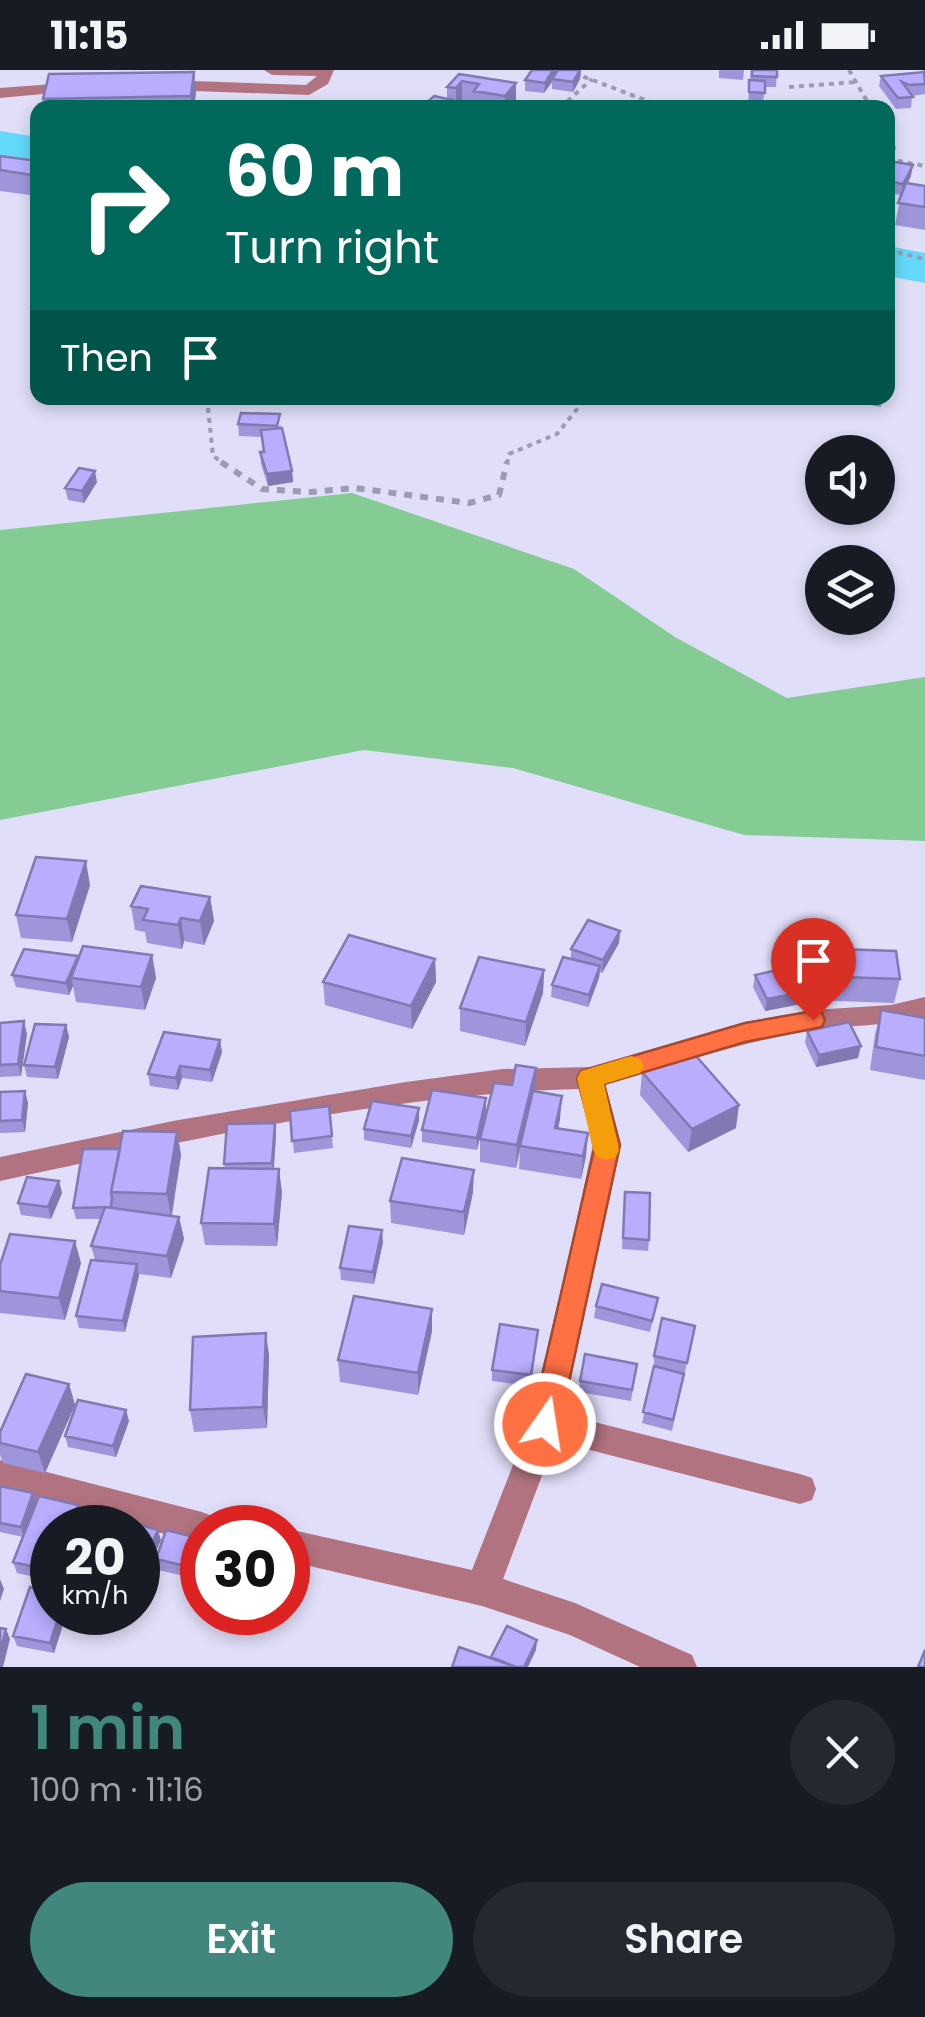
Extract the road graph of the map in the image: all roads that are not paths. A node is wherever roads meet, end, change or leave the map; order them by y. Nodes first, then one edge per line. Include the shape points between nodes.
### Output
1 (272, 70) edge
2 (327, 70) edge
3 (152, 86) edge
4 (96, 87) edge
5 (0, 93) edge
6 (925, 1007) edge
7 (590, 1078) junction
8 (0, 1170) edge
9 (545, 1424) junction
10 (0, 1475) edge
11 (800, 1489) dead end
12 (180, 1522) edge
13 (310, 1551) edge
14 (482, 1588) junction
15 (680, 1667) edge

1 - 2 street
2 - 3 street via 309,90
4 - 5 street
6 - 7 street via 745,1033
7 - 8 street via 406,1093 173,1132
7 - 9 street via 608,1145
9 - 11 street
9 - 14 street
10 - 12 street
13 - 14 street
14 - 15 street via 576,1620

